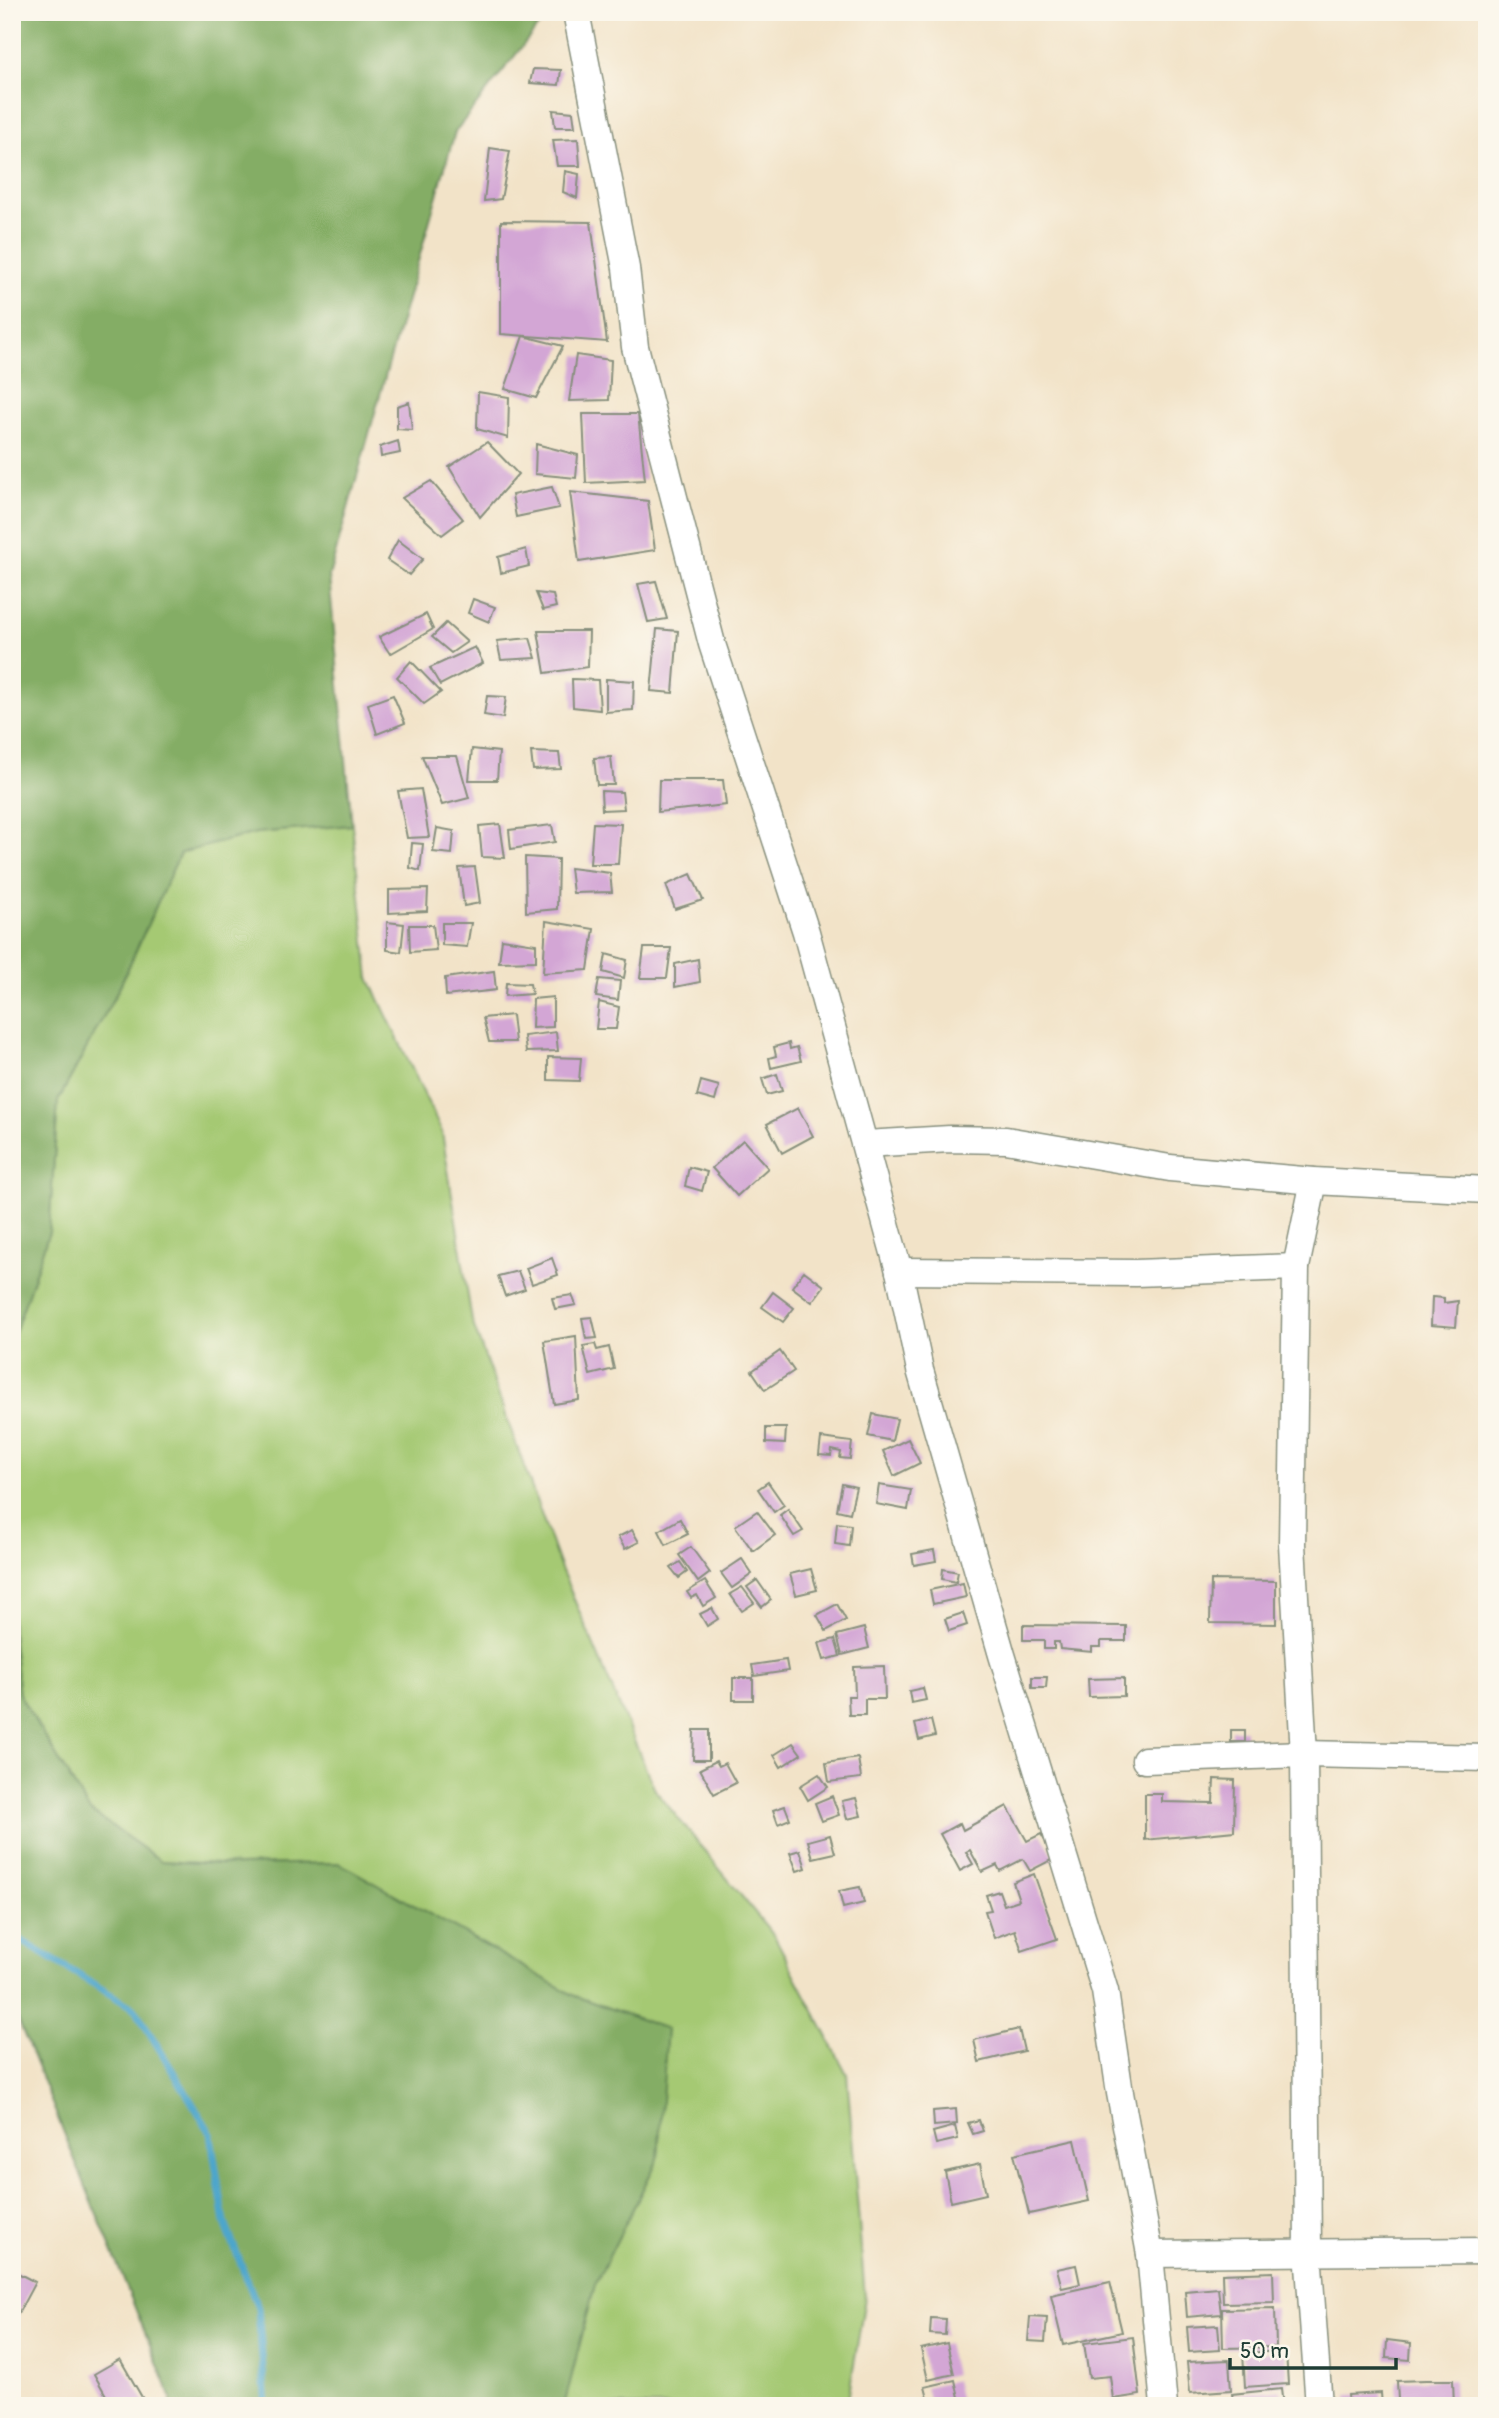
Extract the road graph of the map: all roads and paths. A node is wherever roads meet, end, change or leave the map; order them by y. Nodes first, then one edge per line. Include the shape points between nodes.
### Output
1 (576, 12) edge
2 (865, 1144) junction
3 (1314, 1181) junction
4 (1487, 1190) edge
5 (1296, 1267) junction
6 (899, 1271) junction
7 (1304, 1754) junction
8 (1487, 1758) edge
9 (1145, 1760) dead end
10 (1308, 2251) junction
11 (1487, 2251) edge
12 (1150, 2254) junction
13 (1164, 2406) edge
14 (1319, 2406) edge

1 - 2 street via 626,268 635,347 712,645 806,932
2 - 3 street via 1006,1140 1170,1168
2 - 6 street
3 - 4 street
3 - 5 street
5 - 6 street via 1136,1273
5 - 7 street via 1292,1544
6 - 12 street via 927,1395 1105,1991
7 - 8 street
7 - 9 street
7 - 10 street
10 - 11 street
10 - 12 street
10 - 14 street
12 - 13 street

